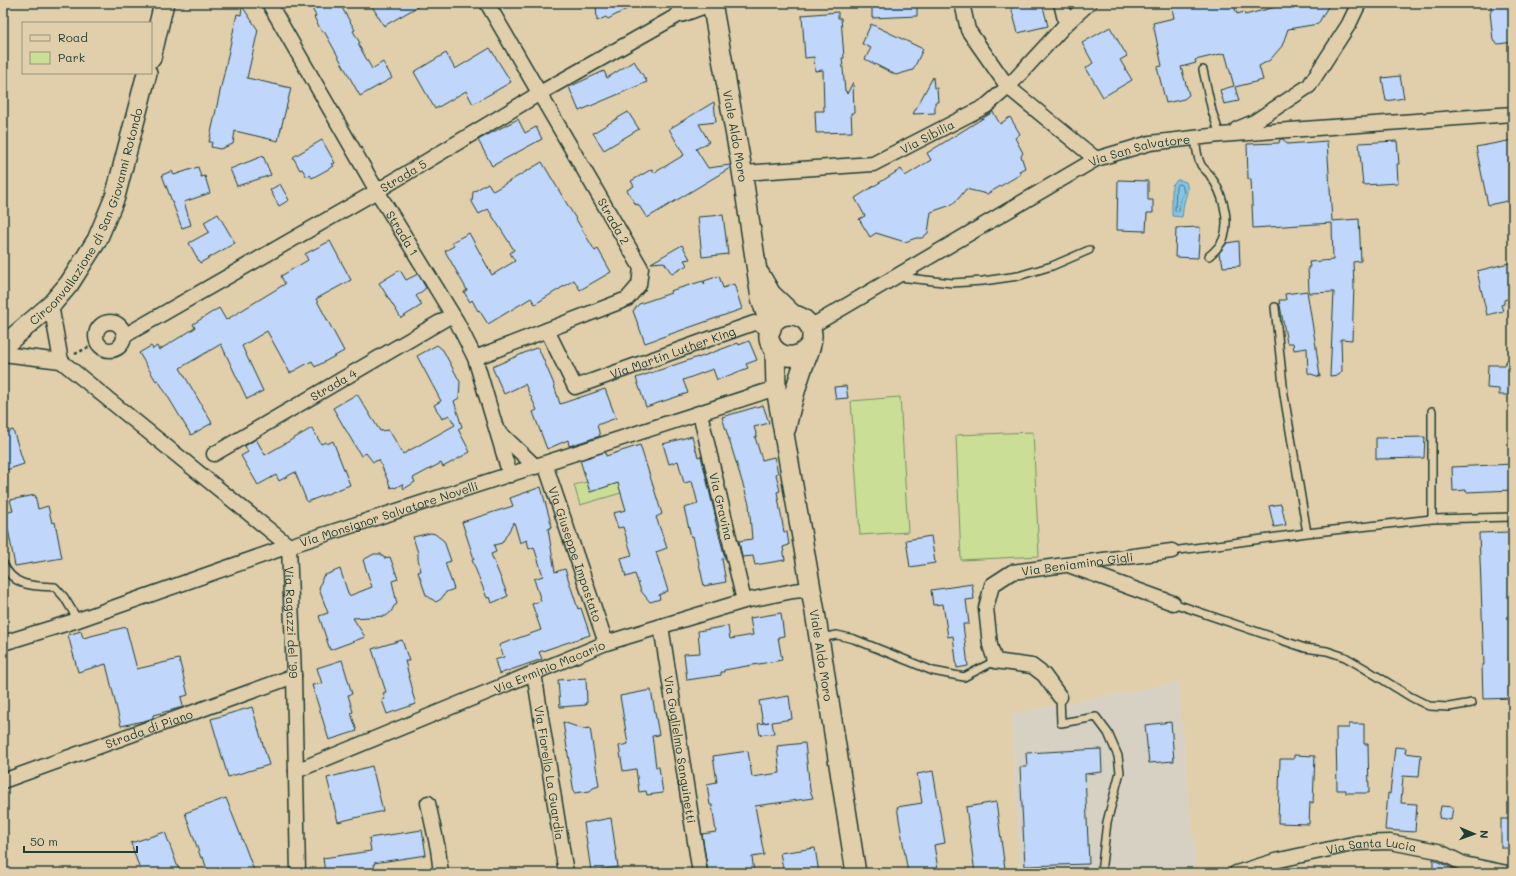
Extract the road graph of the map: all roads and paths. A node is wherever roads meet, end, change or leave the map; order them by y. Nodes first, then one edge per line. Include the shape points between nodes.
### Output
1 (164, 3) edge
2 (269, 3) edge
3 (487, 3) edge
4 (710, 3) edge
5 (962, 3) edge
6 (1062, 3) edge
7 (1089, 3) edge
8 (1359, 3) edge
9 (679, 8) edge
10 (1066, 24) junction
11 (152, 54) edge
12 (1203, 70) dead end
13 (147, 74) edge
14 (1008, 87) junction
15 (540, 93) junction
16 (1513, 114) edge
17 (1220, 135) junction
18 (1195, 138) junction
19 (1096, 159) junction
20 (743, 173) junction
21 (378, 191) junction
22 (1089, 250) dead end
23 (1209, 256) dead end
24 (756, 269) junction
25 (896, 276) junction
26 (51, 304) junction
27 (1275, 307) dead end
28 (792, 314) junction
29 (452, 315) junction
30 (770, 329) junction
31 (546, 330) junction
32 (124, 336) junction
33 (810, 336) junction
34 (97, 343) junction
35 (3, 346) edge
36 (775, 350) junction
37 (3, 354) edge
38 (475, 358) junction
39 (63, 363) junction
40 (776, 388) junction
41 (1432, 411) dead end
42 (700, 413) junction
43 (496, 429) junction
44 (784, 437) junction
45 (214, 454) dead end
46 (540, 466) junction
47 (510, 475) junction
48 (1513, 516) edge
49 (1432, 519) junction
50 (1307, 533) junction
51 (289, 546) junction
52 (1172, 551) joint
53 (3, 563) edge
54 (1068, 565) junction
55 (811, 589) junction
56 (744, 601) junction
57 (1173, 603) joint
58 (78, 620) junction
59 (661, 626) junction
60 (820, 638) junction
61 (606, 643) junction
62 (3, 644) edge
63 (995, 661) junction
64 (534, 673) junction
65 (294, 676) junction
66 (1060, 697) joint
67 (1472, 702) dead end
68 (296, 771) junction
69 (3, 782) edge
70 (428, 803) dead end
71 (298, 873) edge
72 (441, 873) edge
73 (566, 873) edge
74 (700, 873) edge
75 (856, 873) edge
76 (1101, 873) edge
77 (1236, 873) edge
78 (1507, 873) edge

1 - 11 main road
2 - 21 street, Strada 1
3 - 15 street, Strada 2
4 - 9 street
4 - 20 main road, Viale Aldo Moro
5 - 14 street via 968,30
6 - 10 street
7 - 10 street, Via Sibilia
8 - 17 street via 1349,24 1309,86 1254,122
9 - 15 street, Strada 5
10 - 14 street, Via Sibilia
12 - 17 lane
13 - 26 main road, Circonvallazione di San Giovanni Rotondo via 122,174 107,219 85,260
14 - 19 street
14 - 20 street, Via Sibilia via 986,106 873,164
15 - 21 street, Strada 5
15 - 31 street, Strada 2 via 641,268 639,286 627,299
16 - 17 street, Via San Salvatore
17 - 18 street, Via San Salvatore
18 - 19 street, Via San Salvatore via 1150,143
18 - 23 lane via 1197,155 1220,193 1226,226 1224,238
19 - 25 street, Via San Salvatore
20 - 24 main road, Viale Aldo Moro
21 - 29 street, Strada 1
21 - 32 street, Strada 5
22 - 25 lane via 1052,266 1018,276 982,282 952,283
24 - 28 main road, Viale Aldo Moro via 771,294
24 - 30 main road, Viale Aldo Moro
25 - 33 street, Via San Salvatore
26 - 35 main road, Circonvallazione di San Giovanni Rotondo
26 - 39 street
27 - 50 lane via 1284,394
28 - 30 main road via 779,318
28 - 33 main road, Viale Aldo Moro via 803,318
29 - 38 street, Strada 1
29 - 45 street, Strada 4
30 - 31 street, Via Martin Luther King via 754,323 575,387
30 - 36 main road, Viale Aldo Moro via 771,344
31 - 38 street, Strada 2
32 - 34 street, Strada 5 via 121,345 113,350 104,349
32 - 34 street via 118,324 104,322 95,334
33 - 36 main road via 806,350 800,355 787,356
33 - 44 main road, Viale Aldo Moro
34 - 39 path via 76,352
36 - 40 main road, Viale Aldo Moro
37 - 39 street
38 - 43 street, Strada 1
39 - 51 street
40 - 42 street, Via Monsignor Salvatore Novelli
40 - 44 main road, Viale Aldo Moro
41 - 49 lane
42 - 46 street, Via Monsignor Salvatore Novelli
42 - 56 street, Via Gravina
43 - 46 street
43 - 47 street, Strada 1
44 - 55 main road, Viale Aldo Moro
46 - 47 street, Via Monsignor Salvatore Novelli
46 - 61 street, Via Giuseppe Impastato
47 - 51 street, Via Monsignor Salvatore Novelli
48 - 49 lane
49 - 50 lane
50 - 52 lane
51 - 58 street, Via Monsignor Salvatore Novelli
51 - 65 street, Via Ragazzi del '99
52 - 54 street, Via Beniamino Gigli
53 - 58 lane via 17,582 55,587
54 - 57 street
54 - 63 street, Via Beniamino Gigli via 1012,572 992,585 986,608 990,645
55 - 56 street, Via Erminio Macario via 793,590
55 - 60 main road, Viale Aldo Moro
56 - 59 street, Via Erminio Macario
57 - 67 lane via 1304,648 1328,651 1345,657 1429,706 1449,707
58 - 62 street, Via Monsignor Salvatore Novelli
59 - 61 street, Via Erminio Macario
59 - 74 street, Via Guglielmo Sanguinetti
60 - 63 lane via 837,634 933,671 964,677
60 - 75 main road, Viale Aldo Moro
61 - 64 street, Via Erminio Macario
63 - 66 street via 1032,666 1044,675
64 - 68 street, Via Erminio Macario
64 - 73 street, Via Fiorello La Guardia
65 - 68 street, Via Ragazzi del '99
65 - 69 street, Strada di Piano
66 - 76 lane via 1061,724 1096,717 1108,733 1118,756 1120,772 1107,822
68 - 71 street, Via Ragazzi del '99
70 - 72 street
77 - 78 street, Via Santa Lucia via 1274,860 1357,842 1390,842 1438,851 1464,864

